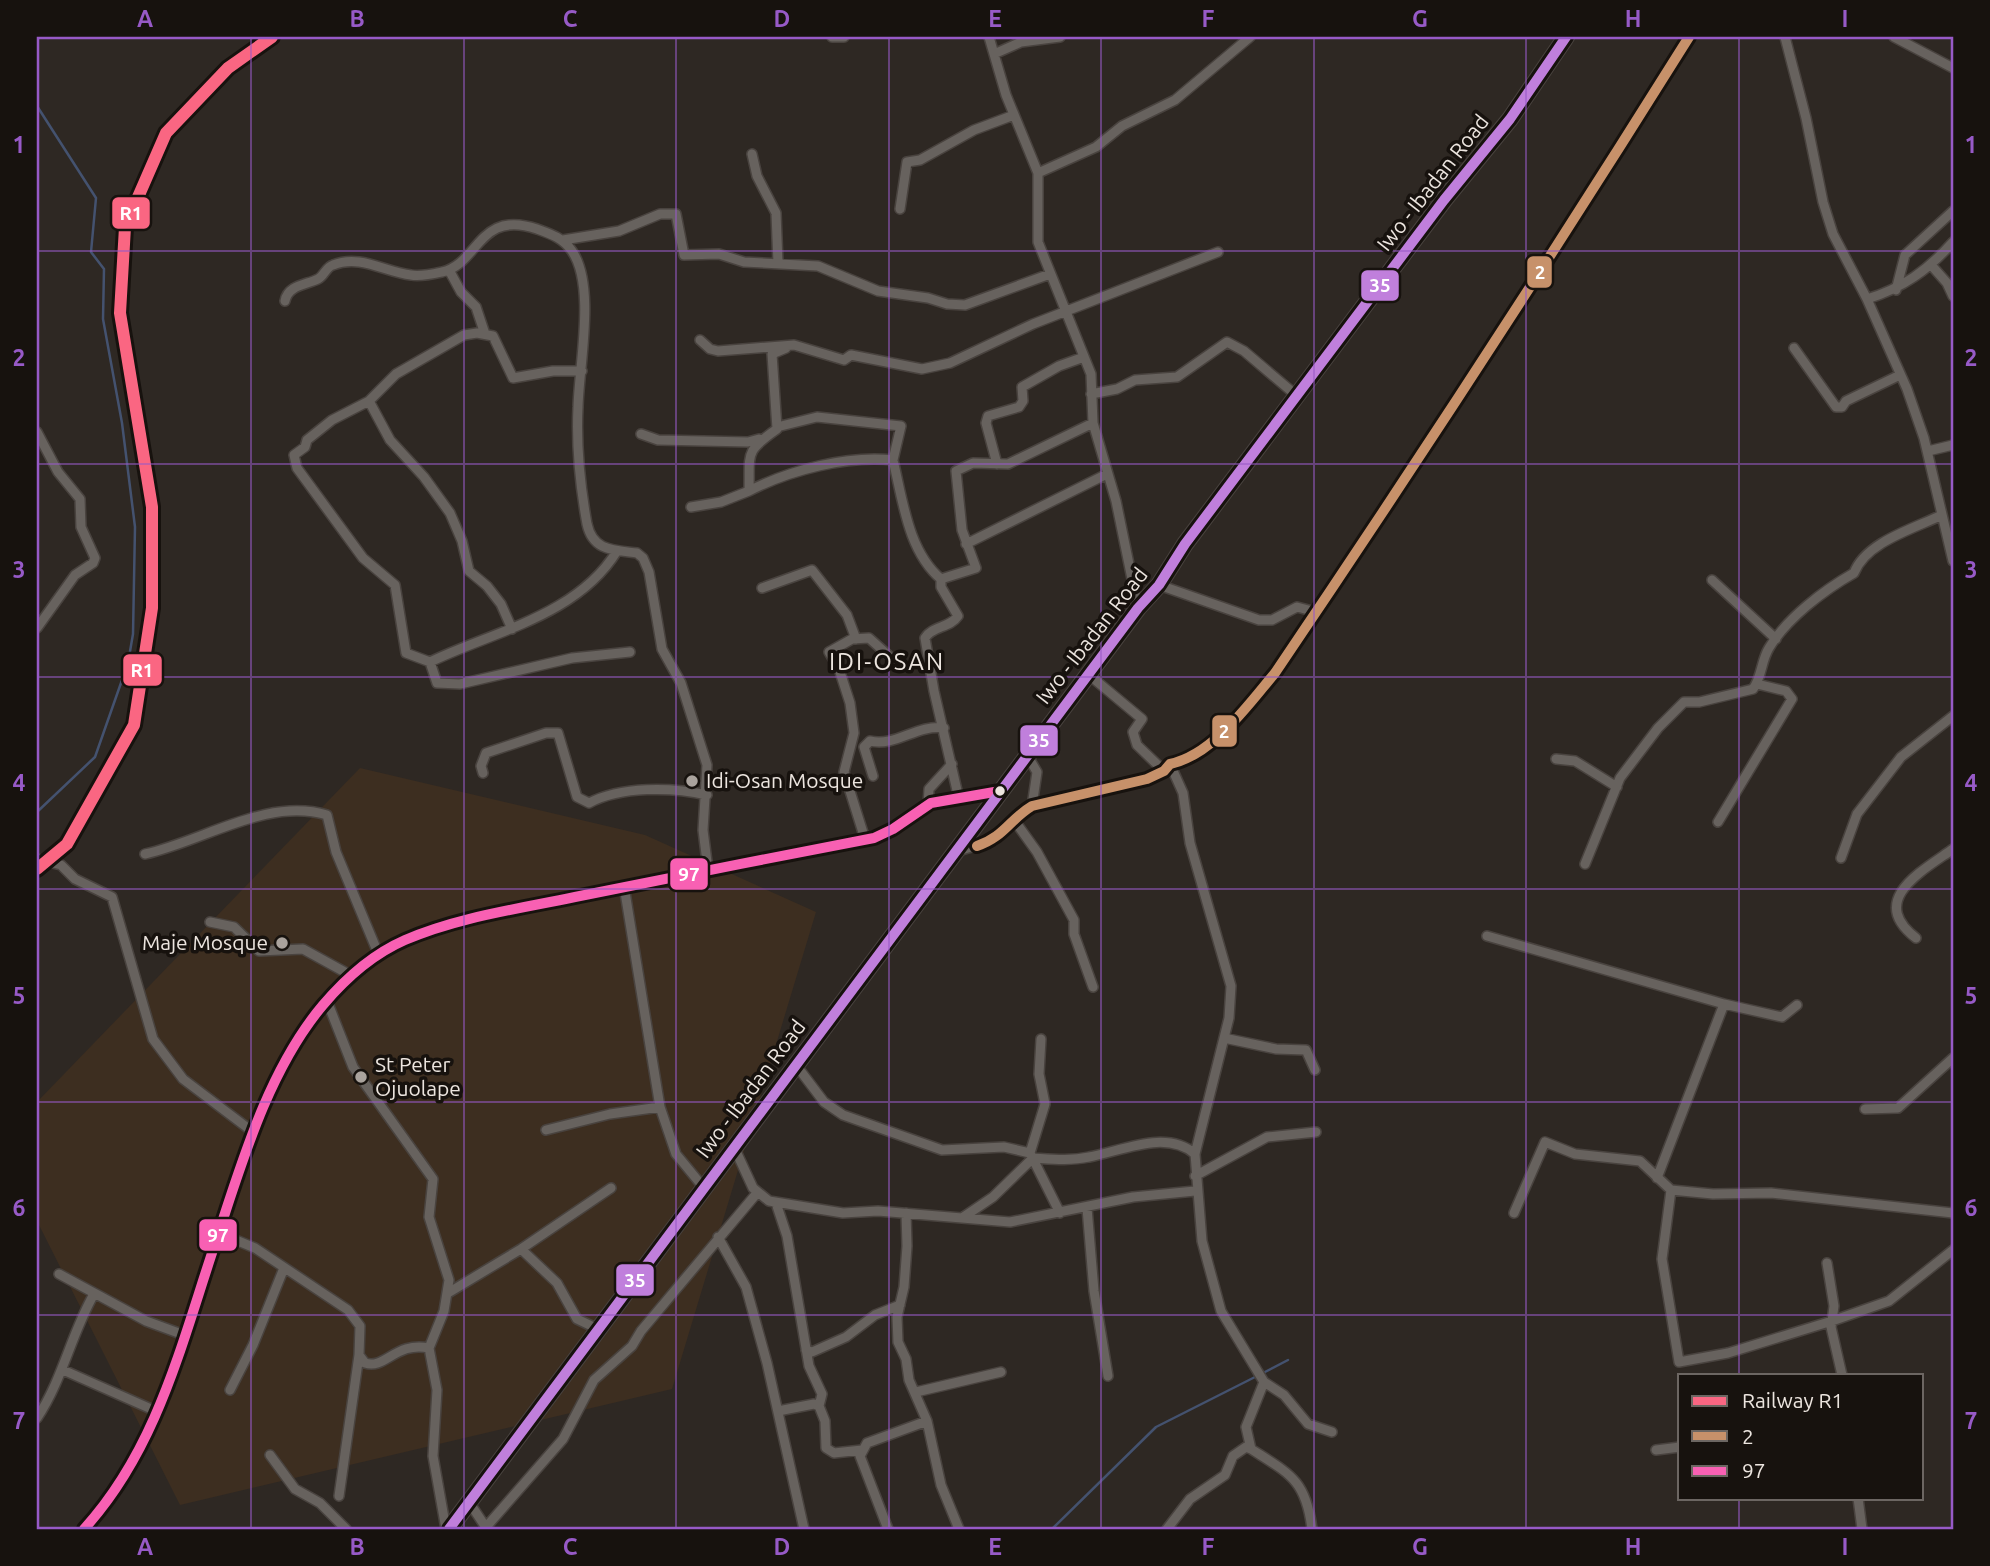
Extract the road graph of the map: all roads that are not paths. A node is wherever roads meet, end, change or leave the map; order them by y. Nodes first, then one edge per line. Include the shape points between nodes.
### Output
1 (832, 37) edge
2 (844, 37) edge
3 (989, 37) edge
4 (1060, 37) edge
5 (1250, 37) edge
6 (1566, 37) edge
7 (1689, 37) edge
8 (1798, 37) edge
9 (1894, 37) edge
10 (1787, 41) edge
11 (994, 54) junction
12 (1953, 68) edge
13 (1014, 115) junction
14 (752, 154) dead end
15 (1038, 173) junction
16 (900, 209) dead end
17 (1953, 211) edge
18 (564, 240) junction
19 (575, 240) junction
20 (1953, 242) edge
21 (573, 251) junction
22 (1218, 252) dead end
23 (778, 263) junction
24 (1932, 266) junction
25 (449, 270) junction
26 (1050, 274) junction
27 (1896, 290) junction
28 (1953, 296) edge
29 (1867, 299) junction
30 (285, 301) dead end
31 (1068, 312) junction
32 (485, 334) junction
33 (700, 340) dead end
34 (794, 345) junction
35 (1794, 348) dead end
36 (1084, 357) junction
37 (582, 371) junction
38 (1900, 375) junction
39 (1091, 394) junction
40 (1297, 396) junction
41 (369, 401) junction
42 (1093, 423) junction
43 (777, 427) junction
44 (37, 432) edge
45 (641, 434) dead end
46 (758, 439) junction
47 (1953, 445) edge
48 (1928, 451) junction
49 (894, 460) junction
50 (997, 464) junction
51 (1107, 474) junction
52 (750, 491) junction
53 (691, 507) dead end
54 (1942, 515) junction
55 (1951, 541) edge
56 (966, 544) junction
57 (617, 551) junction
58 (1953, 561) edge
59 (941, 579) junction
60 (1713, 580) dead end
61 (1159, 585) junction
62 (762, 588) dead end
63 (1138, 608) junction
64 (1316, 612) junction
65 (37, 628) edge
66 (512, 629) junction
67 (856, 639) junction
68 (1776, 639) junction
69 (631, 652) dead end
70 (888, 655) dead end
71 (430, 662) junction
72 (1088, 674) junction
73 (1757, 684) junction
74 (1953, 716) edge
75 (944, 728) junction
76 (1027, 755) junction
77 (1556, 759) dead end
78 (952, 764) junction
79 (1167, 767) junction
80 (483, 773) dead end
81 (873, 776) dead end
82 (1617, 787) junction
83 (1000, 791) junction
84 (707, 795) junction
85 (959, 799) junction
86 (928, 805) junction
87 (1032, 806) junction
88 (1014, 820) junction
89 (1718, 822) dead end
90 (865, 839) junction
91 (1953, 849) edge
92 (954, 853) junction
93 (145, 854) dead end
94 (1840, 858) dead end
95 (37, 859) edge
96 (1585, 864) dead end
97 (708, 870) junction
98 (624, 886) junction
99 (210, 922) dead end
100 (1487, 936) dead end
101 (1916, 938) dead end
102 (378, 953) junction
103 (352, 976) junction
104 (1093, 987) dead end
105 (327, 1001) junction
106 (1724, 1004) junction
107 (1797, 1004) dead end
108 (1224, 1038) junction
109 (1041, 1039) dead end
110 (1953, 1058) edge
111 (796, 1065) junction
112 (1315, 1070) dead end
113 (660, 1107) junction
114 (1865, 1109) dead end
115 (546, 1130) dead end
116 (253, 1132) junction
117 (1316, 1132) dead end
118 (1199, 1140) junction
119 (1185, 1146) junction
120 (734, 1147) junction
121 (1195, 1154) junction
122 (1031, 1155) junction
123 (1657, 1178) junction
124 (1196, 1186) junction
125 (611, 1188) dead end
126 (704, 1188) junction
127 (1671, 1191) junction
128 (757, 1193) junction
129 (776, 1203) junction
130 (1087, 1208) junction
131 (906, 1213) junction
132 (1060, 1213) junction
133 (1514, 1213) dead end
134 (1953, 1213) edge
135 (962, 1218) junction
136 (219, 1233) junction
137 (718, 1237) junction
138 (521, 1249) junction
139 (1953, 1250) edge
140 (1827, 1263) dead end
141 (284, 1268) junction
142 (60, 1274) dead end
143 (449, 1293) junction
144 (94, 1294) junction
145 (900, 1305) junction
146 (1832, 1321) junction
147 (600, 1330) junction
148 (184, 1335) junction
149 (429, 1348) junction
150 (806, 1350) junction
151 (359, 1355) junction
152 (63, 1370) junction
153 (1002, 1372) dead end
154 (1842, 1374) edge
155 (1108, 1376) dead end
156 (1264, 1382) junction
157 (230, 1390) dead end
158 (916, 1392) junction
159 (819, 1406) junction
160 (778, 1411) junction
161 (158, 1412) junction
162 (37, 1418) edge
163 (927, 1421) junction
164 (1332, 1432) dead end
165 (1678, 1447) edge
166 (1251, 1449) junction
167 (862, 1450) junction
168 (1656, 1450) dead end
169 (270, 1455) dead end
170 (339, 1496) dead end
171 (1858, 1500) edge
172 (469, 1502) junction
173 (93, 1520) junction
174 (487, 1528) edge
175 (84, 1529) edge
176 (102, 1529) edge
177 (346, 1529) edge
178 (448, 1529) edge
179 (804, 1529) edge
180 (888, 1529) edge
181 (959, 1529) edge
182 (1167, 1529) edge
183 (1312, 1529) edge
184 (1863, 1529) edge

1 - 2 street
3 - 11 street
4 - 11 street via 1021,42
5 - 15 street via 1175,100 1122,126 1096,147
6 - 40 main road, Iwo - Ibadan Road via 1510,118
7 - 64 street via 1585,204
8 - 10 street
9 - 12 street
10 - 29 street via 1823,202 1833,234
11 - 13 street
13 - 15 street
13 - 16 street via 920,160 906,162
14 - 23 street via 757,176 776,213
15 - 26 street via 1038,243
17 - 27 street via 1905,254
18 - 19 street
18 - 21 street
18 - 25 street via 519,224 504,227 484,234
19 - 21 street
19 - 23 street via 619,231 660,214 676,214 684,255 719,254 744,262
20 - 24 street
21 - 37 street via 584,276
22 - 31 street
23 - 26 street via 818,266 878,291 947,304 971,303
24 - 27 street
24 - 28 street
25 - 30 street via 409,275 366,262 338,263 317,279 293,288
25 - 32 street via 476,307
26 - 31 street
27 - 29 street
29 - 38 street
31 - 34 street via 950,363 922,369 851,355 844,360
31 - 36 street
32 - 37 street via 493,336 513,378
32 - 41 street via 464,335 437,348 396,374
33 - 34 street via 718,351
34 - 43 street via 772,354
35 - 38 street via 1836,407
36 - 39 street via 1091,373
36 - 50 street via 1022,387 1019,407 988,416
37 - 57 street via 578,450 587,524 593,542
38 - 48 street
39 - 40 street via 1135,380 1177,377 1227,342
39 - 42 street
40 - 61 main road, Iwo - Ibadan Road
41 - 66 street via 390,440 450,513 469,571 501,604
41 - 71 street via 332,420 292,459 363,558 395,585 406,653
42 - 50 street via 1026,456
42 - 51 street
43 - 46 street
43 - 49 street via 817,417 901,426
44 - 65 street via 58,472 80,499 81,527 95,558 75,575
45 - 46 street via 657,440
46 - 52 street via 747,461
47 - 48 street
48 - 54 street
49 - 52 street via 835,464 780,477
49 - 59 street via 916,550 925,566
50 - 56 street via 973,463 956,471
51 - 56 street
51 - 63 street
52 - 53 street
54 - 55 street
54 - 68 street via 1870,551 1854,573 1833,585
55 - 58 street
56 - 59 street via 976,568
57 - 66 street via 580,589 531,622
57 - 84 street via 637,553 646,565 662,649 681,683 708,765
59 - 75 street via 958,616 925,638
60 - 68 street
61 - 63 main road, Iwo - Ibadan Road
61 - 64 street via 1259,620 1272,620 1297,607
62 - 67 street via 812,570 847,615
63 - 72 main road, Iwo - Ibadan Road
64 - 79 street via 1275,673 1214,739 1184,761
66 - 71 street
67 - 70 street via 869,638
67 - 90 street via 829,652 850,703 854,733 844,772
68 - 73 street via 1764,658
69 - 71 street via 572,658 460,684 437,683
72 - 76 main road, Iwo - Ibadan Road
72 - 79 street via 1142,719 1133,732 1137,744
73 - 82 street via 1733,694 1684,702 1658,728
73 - 89 street via 1786,691 1792,699
74 - 94 street via 1901,757 1857,814
75 - 78 street
75 - 81 street via 928,725 883,744 870,741 864,747
76 - 83 main road, Iwo - Ibadan Road
76 - 87 street via 1037,772
77 - 82 street via 1575,761
78 - 85 street
78 - 86 street via 929,789
79 - 87 street via 1147,779
79 - 108 street via 1183,793 1190,843 1228,973 1231,1001
80 - 84 street via 486,753 558,733 582,801 628,792 676,790
82 - 96 street
83 - 85 street
83 - 92 main road, Iwo - Ibadan Road
84 - 97 street via 703,830
85 - 86 street
86 - 90 street via 893,829
87 - 88 street
88 - 92 street via 995,840
88 - 104 street via 1070,912
90 - 97 street
91 - 101 street via 1900,892 1899,918
92 - 111 main road, Iwo - Ibadan Road
93 - 102 street via 274,812 305,808 327,815 336,852
95 - 116 street via 61,865 75,879 112,897 153,1039 183,1079
97 - 98 street
98 - 102 street via 446,924
98 - 113 street
99 - 103 street via 234,928 259,951 303,949
100 - 106 street
102 - 103 street
103 - 105 street
105 - 116 street via 303,1031
105 - 143 street via 353,1067 433,1179 429,1217
106 - 107 street via 1782,1017
106 - 123 street
108 - 112 street via 1306,1050
108 - 118 street
109 - 122 street via 1039,1074 1045,1104
110 - 114 street via 1898,1108
111 - 120 main road, Iwo - Ibadan Road
111 - 122 street via 824,1102 843,1115 942,1150 989,1147
113 - 115 street
113 - 126 street via 676,1154
116 - 136 street
117 - 124 street via 1267,1138
118 - 119 street
118 - 121 street
119 - 121 street
119 - 122 street via 1149,1143 1089,1157
120 - 126 main road, Iwo - Ibadan Road
120 - 128 street
121 - 124 street
122 - 132 street
122 - 135 street via 993,1197
123 - 127 street
123 - 133 street via 1640,1161 1575,1154 1545,1142
124 - 130 street
124 - 156 street via 1207,1266 1221,1311
125 - 138 street
126 - 147 main road, Iwo - Ibadan Road
127 - 134 street via 1771,1193
127 - 146 street via 1662,1259 1679,1362 1728,1353
128 - 129 street
128 - 137 street
129 - 131 street via 843,1213
129 - 150 street via 787,1236
130 - 132 street
130 - 155 street
131 - 135 street
131 - 145 street
132 - 135 street via 1010,1222
136 - 141 street via 255,1248
136 - 148 street
137 - 160 street via 746,1287
137 - 174 street via 632,1346 594,1380 564,1439
138 - 143 street
138 - 147 street via 557,1283 577,1319
139 - 146 street via 1889,1301
140 - 146 street
141 - 151 street via 315,1285 357,1319
141 - 157 street
142 - 144 street
143 - 149 street
144 - 148 street
144 - 152 street via 80,1319
145 - 150 street via 875,1315 832,1344 813,1352
145 - 158 street via 898,1342
146 - 154 street
147 - 172 main road, Iwo - Ibadan Road
148 - 161 street
149 - 151 street via 403,1348 374,1366
149 - 178 street via 437,1390 433,1456
150 - 159 street via 822,1394
151 - 170 street
152 - 161 street
152 - 162 street
153 - 158 street
156 - 164 street via 1284,1395 1308,1424
156 - 166 street via 1246,1427
158 - 163 street
159 - 160 street
159 - 167 street via 828,1451
160 - 179 street
161 - 173 street via 143,1447
163 - 167 street via 867,1443
163 - 181 street via 942,1485
165 - 168 street
166 - 182 street via 1246,1447 1233,1456 1225,1475 1190,1499
166 - 183 street via 1297,1479
167 - 180 street via 861,1463
169 - 177 street via 295,1489 320,1503
171 - 184 street
172 - 174 street
172 - 178 main road, Iwo - Ibadan Road
173 - 175 street
173 - 176 street

